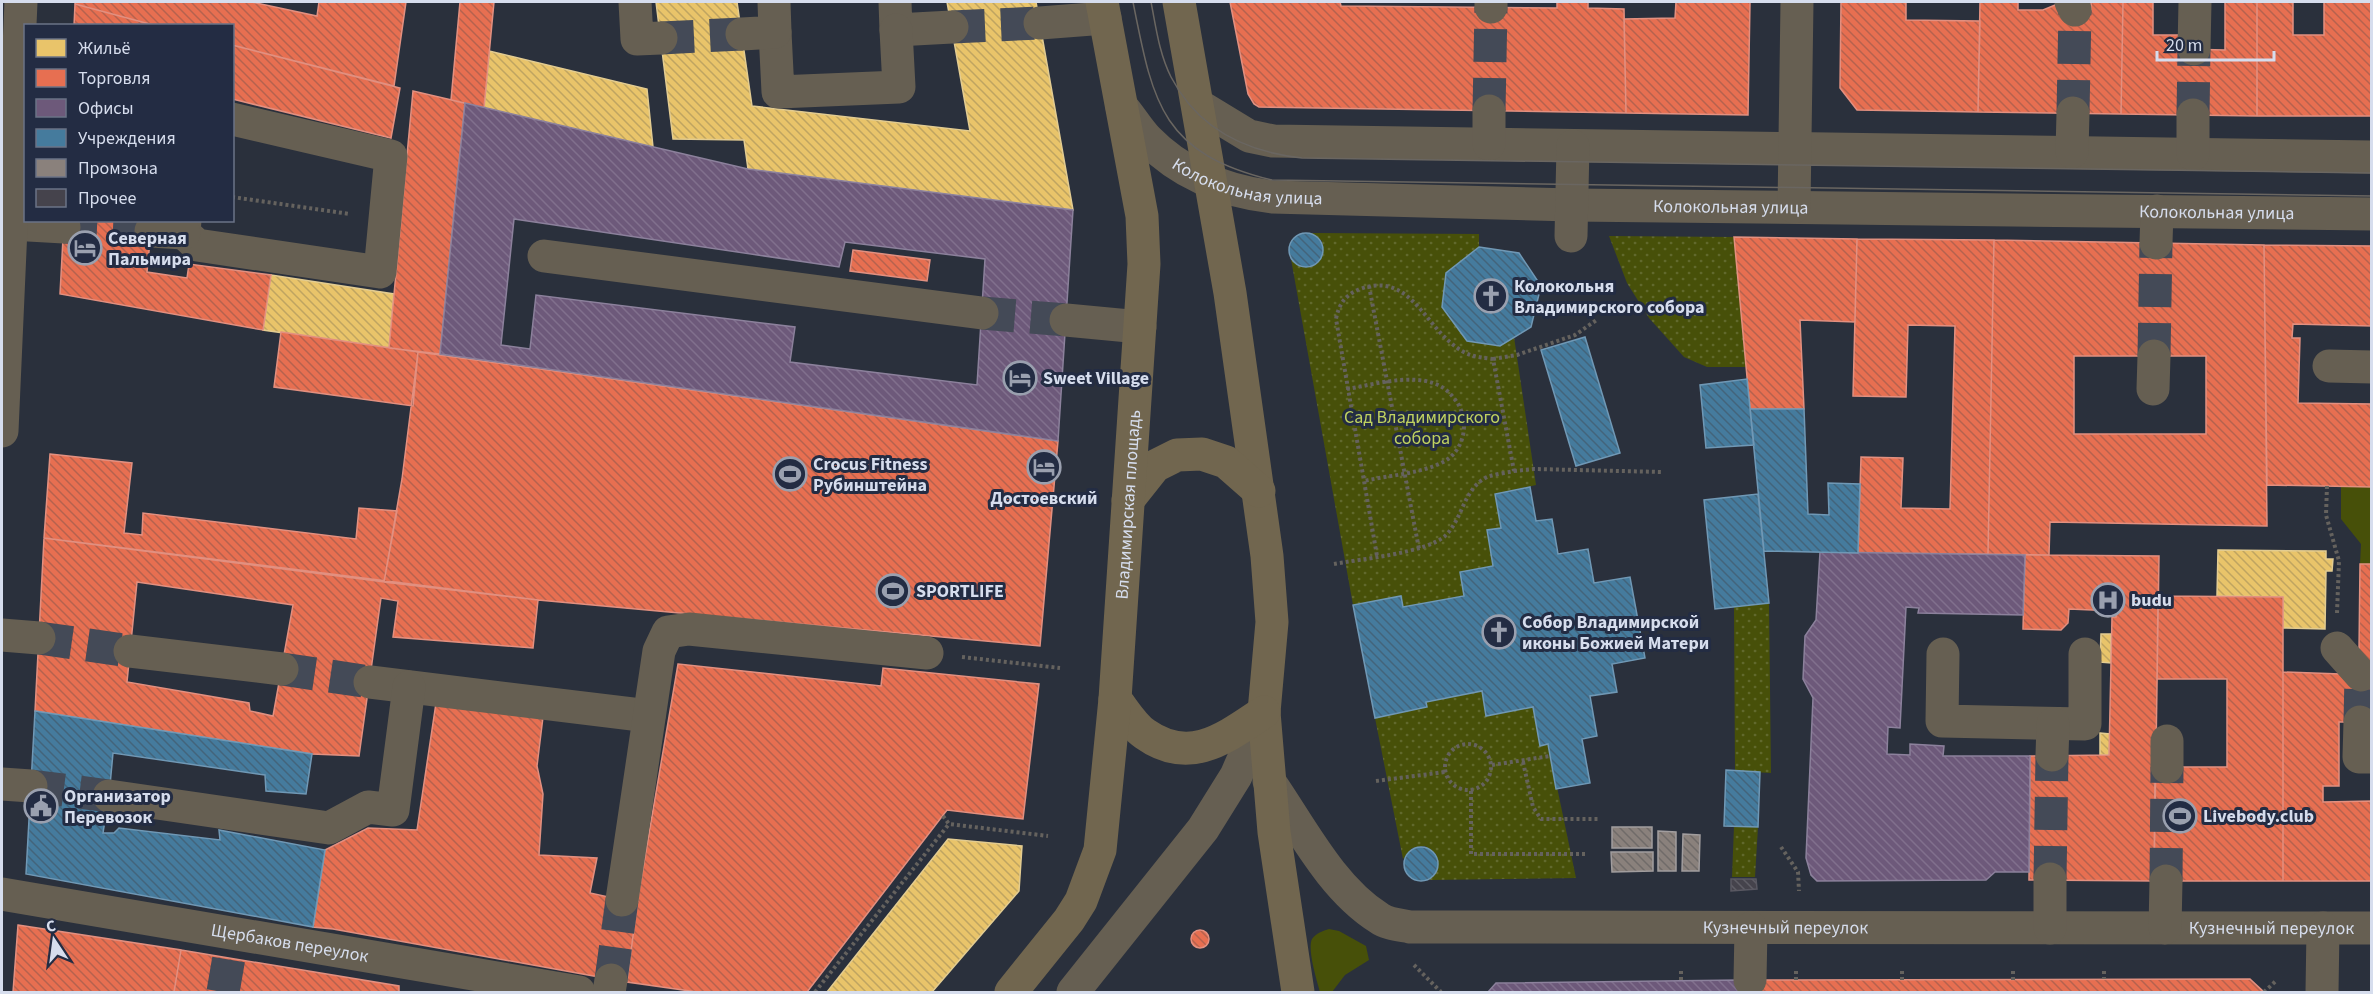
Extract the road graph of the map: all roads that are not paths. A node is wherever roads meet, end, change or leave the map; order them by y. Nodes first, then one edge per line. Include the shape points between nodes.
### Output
1 (21, 2) edge
2 (635, 2) edge
3 (1179, 2) edge
4 (1797, 2) edge
5 (2195, 2) edge
6 (1103, 10) edge
7 (896, 16) edge
8 (774, 17) edge
9 (1040, 23) tunnel mouth
10 (952, 27) tunnel mouth
11 (742, 34) tunnel mouth
12 (661, 38) tunnel mouth
13 (2194, 49) tunnel mouth
14 (10, 52) edge
15 (1198, 105) junction
16 (1122, 107) junction
17 (1490, 111) tunnel mouth
18 (2073, 113) tunnel mouth
19 (2193, 115) tunnel mouth
20 (234, 119) edge
21 (1489, 144) junction
22 (1573, 146) junction
23 (1795, 148) junction
24 (2072, 152) junction
25 (2193, 154) junction
26 (2372, 157) edge
27 (1211, 182) junction
28 (1794, 207) junction
29 (2157, 211) junction
30 (2372, 214) edge
31 (1572, 220) junction
32 (11, 224) junction
33 (64, 226) tunnel mouth
34 (185, 227) edge
35 (151, 231) tunnel mouth
36 (2156, 243) tunnel mouth
37 (544, 256) dead end
38 (982, 313) tunnel mouth
39 (1066, 320) tunnel mouth
40 (1140, 327) junction
41 (2154, 356) tunnel mouth
42 (2329, 366) dead end
43 (2372, 367) edge
44 (2153, 389) dead end
45 (2, 431) edge
46 (1259, 491) junction
47 (1128, 500) junction
48 (2, 635) edge
49 (39, 638) tunnel mouth
50 (2337, 648) dead end
51 (130, 651) tunnel mouth
52 (927, 653) road end
53 (1943, 654) dead end
54 (2085, 654) dead end
55 (282, 669) tunnel mouth
56 (2361, 675) tunnel mouth
57 (370, 682) tunnel mouth
58 (409, 687) junction
59 (1115, 699) junction
60 (1264, 712) junction
61 (649, 716) junction
62 (2360, 722) tunnel mouth
63 (2372, 757) edge
64 (1269, 781) junction
65 (109, 796) tunnel mouth
66 (2050, 879) tunnel mouth
67 (2166, 881) tunnel mouth
68 (2, 894) edge
69 (622, 900) tunnel mouth
70 (1751, 928) junction
71 (2049, 928) junction
72 (2165, 928) junction
73 (2323, 928) junction
74 (2372, 928) edge
75 (1750, 980) dead end
76 (579, 993) edge
77 (1011, 993) edge
78 (1073, 993) edge
79 (1298, 993) edge
80 (2322, 993) edge

1 - 14 street
2 - 12 street via 637,39
3 - 15 main road
4 - 23 street
5 - 13 street
6 - 9 street
6 - 16 main road, Владимирская площадь
7 - 8 street via 899,87 778,92
7 - 10 street
8 - 11 street
14 - 32 street
15 - 21 street via 1249,136 1273,141
15 - 27 main road
16 - 27 street, Колокольная улица via 1148,140 1179,166
16 - 40 main road, Владимирская площадь via 1142,216
17 - 21 street
18 - 24 street
19 - 25 street
20 - 34 street via 391,156 380,272 197,245
21 - 22 street
22 - 23 street
22 - 31 street
23 - 24 street
23 - 28 street
24 - 25 street
25 - 26 street
27 - 31 street, Колокольная улица via 1244,194 1272,197
27 - 46 main road
28 - 29 street, Колокольная улица
28 - 31 street, Колокольная улица
29 - 30 street, Колокольная улица
29 - 36 street
32 - 33 street
32 - 45 street
34 - 35 street
37 - 38 street
39 - 40 street
40 - 47 main road, Владимирская площадь
41 - 44 street
42 - 43 street
46 - 47 main road via 1226,462 1202,454 1177,455 1155,466
46 - 60 main road via 1272,622
47 - 59 main road, Владимирская площадь
48 - 49 street
50 - 56 street
51 - 55 street
52 - 61 street via 689,629 668,632 659,651
53 - 54 street via 1942,721 2052,739 2085,724
57 - 58 street
58 - 61 street
58 - 65 street via 393,810 368,807 330,828
59 - 60 main road via 1143,733 1168,747 1196,749 1222,741
59 - 77 main road, Владимирская площадь via 1100,850 1081,901
60 - 64 main road
60 - 78 street via 1236,776 1203,830
61 - 69 street
62 - 63 street via 2359,757
64 - 70 street, Кузнечный переулок via 1324,864 1347,892 1380,920 1410,927
64 - 79 main road
66 - 71 street
67 - 72 street
68 - 76 street, Щербаков переулок via 231,945
70 - 71 street, Кузнечный переулок
70 - 75 street
71 - 72 street, Кузнечный переулок
72 - 73 street, Кузнечный переулок
73 - 74 street, Кузнечный переулок
73 - 80 street

